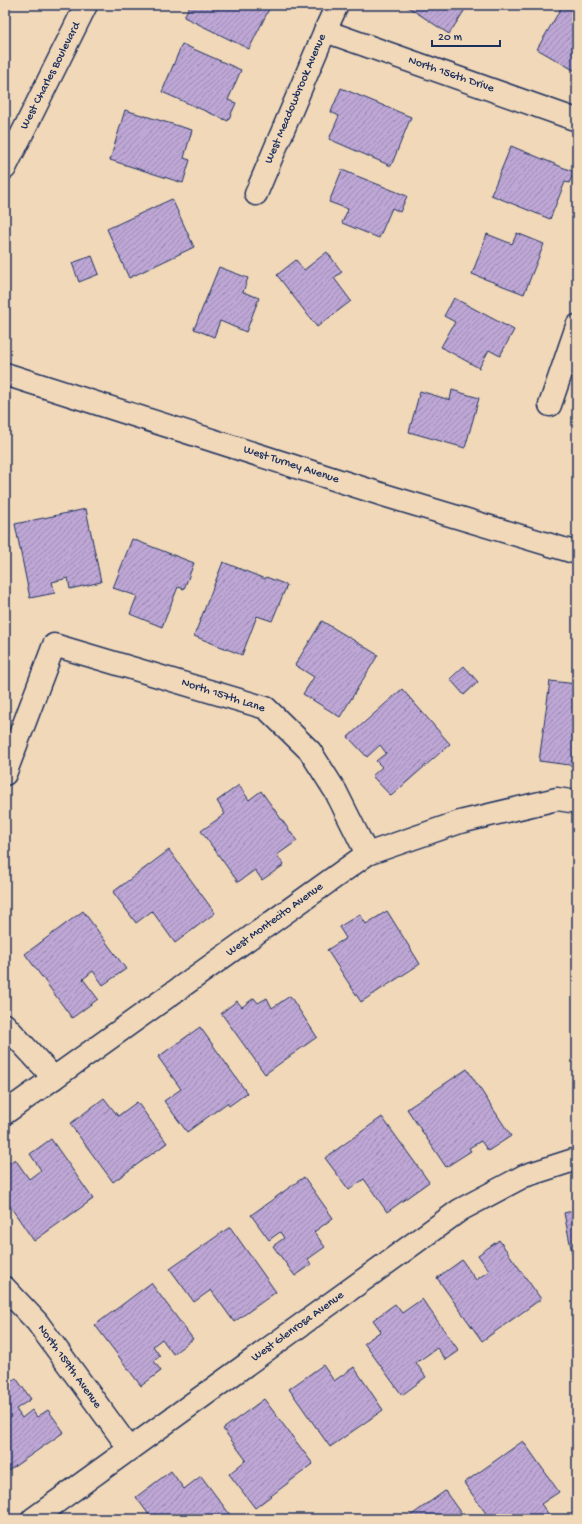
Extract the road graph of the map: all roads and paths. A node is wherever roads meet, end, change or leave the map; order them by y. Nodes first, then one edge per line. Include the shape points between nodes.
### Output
1 (86, 5) edge
2 (337, 5) edge
3 (324, 31) junction
4 (577, 120) edge
5 (5, 168) edge
6 (256, 194) dead end
7 (577, 326) edge
8 (5, 374) edge
9 (550, 405) dead end
10 (577, 553) edge
11 (5, 774) edge
12 (577, 802) edge
13 (367, 854) junction
14 (5, 1025) edge
15 (54, 1078) junction
16 (5, 1113) edge
17 (577, 1159) edge
18 (5, 1288) edge
19 (129, 1448) junction
20 (33, 1519) edge

1 - 5 street, West Charles Boulevard
2 - 3 street, West Meadowbrook Avenue
3 - 4 street, North 156th Drive
3 - 6 street, West Meadowbrook Avenue
7 - 9 street
8 - 10 street, West Turney Avenue via 387,496
11 - 13 street, North 157th Lane via 54,645 266,708 310,751 336,792
12 - 13 street, West Montecito Avenue via 558,799 460,822
13 - 15 street, West Montecito Avenue
14 - 15 street
15 - 16 street, West Montecito Avenue
17 - 19 street, West Glenrosa Avenue via 524,1176 460,1210
18 - 19 street, North 159th Avenue via 36,1322
19 - 20 street, West Glenrosa Avenue

